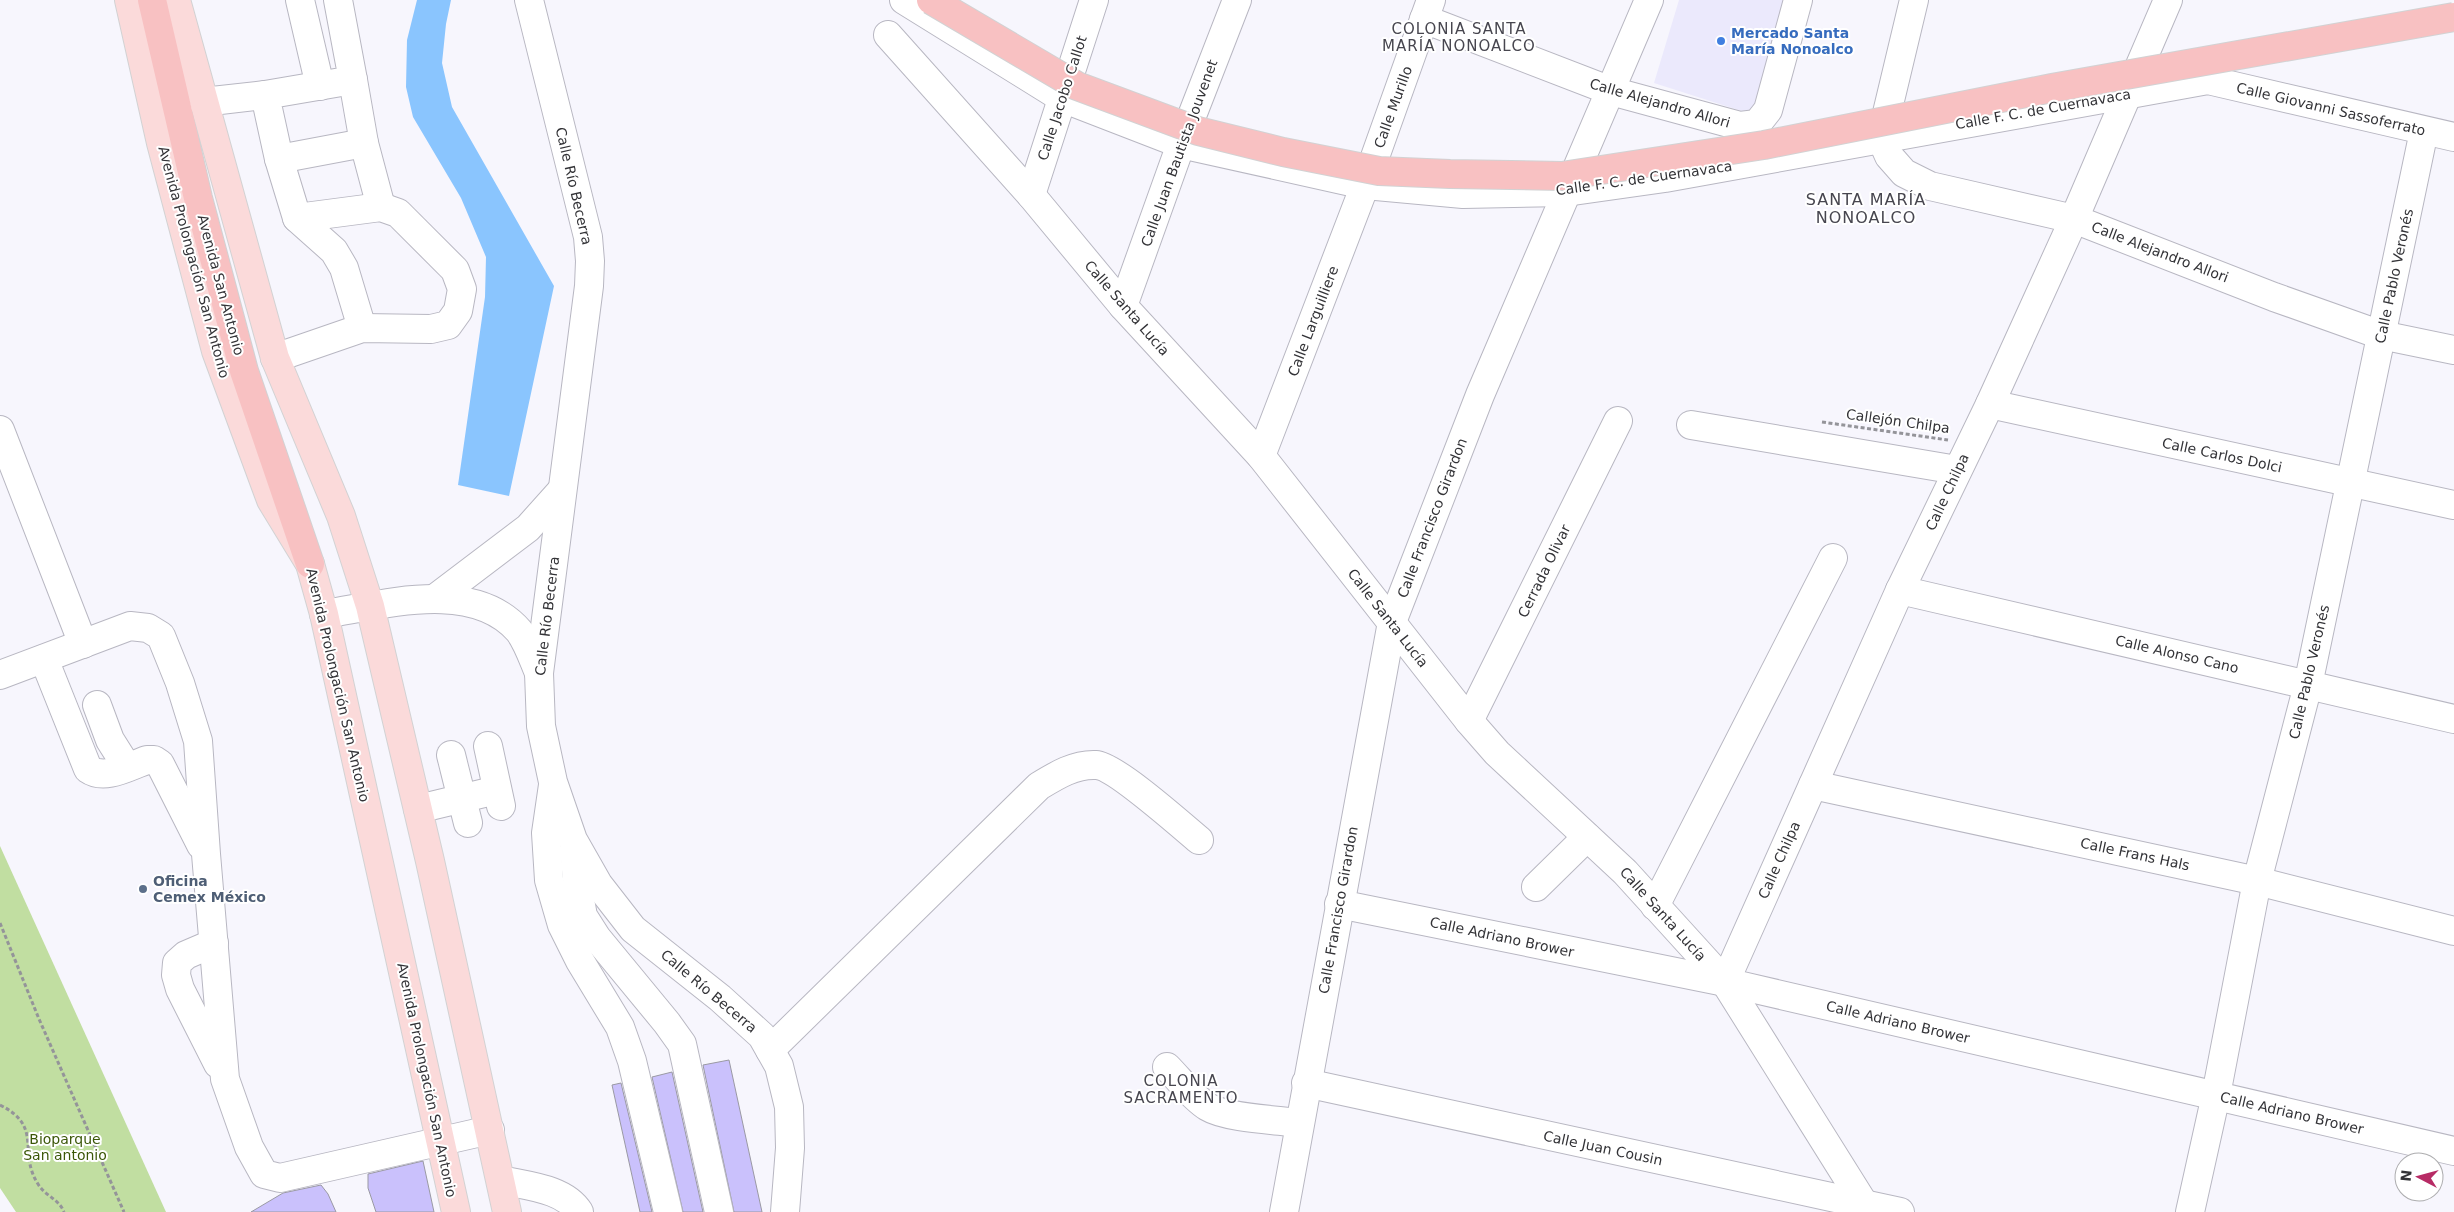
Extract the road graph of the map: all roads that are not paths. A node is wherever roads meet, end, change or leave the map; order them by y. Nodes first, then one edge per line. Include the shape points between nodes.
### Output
1 (129, 0) edge
2 (152, 0) edge
3 (176, 0) edge
4 (300, 0) edge
5 (338, 0) edge
6 (529, 0) edge
7 (904, 0) edge
8 (931, 0) edge
9 (1094, 0) edge
10 (1237, 0) edge
11 (1649, 0) edge
12 (1798, 0) edge
13 (2168, 0) edge
14 (1907, 2) edge
15 (1428, 10) edge
16 (2454, 17) edge
17 (888, 35) dead end
18 (353, 80) junction
19 (2208, 80) joint
20 (320, 86) junction
21 (1611, 91) junction
22 (2129, 93) junction
23 (265, 95) junction
24 (1062, 98) junction
25 (203, 102) junction
26 (2424, 131) junction
27 (2454, 136) edge
28 (1881, 138) junction
29 (364, 143) junction
30 (1181, 144) junction
31 (279, 159) junction
32 (1365, 185) junction
33 (1566, 192) junction
34 (1031, 195) junction
35 (381, 207) junction
36 (297, 218) junction
37 (2074, 220) junction
38 (1123, 306) junction
39 (362, 328) junction
40 (2381, 335) junction
41 (2454, 350) edge
42 (275, 358) junction
43 (1990, 404) junction
44 (1618, 421) dead end
45 (1691, 425) dead end
46 (0, 430) edge
47 (1261, 456) junction
48 (7, 470) edge
49 (1958, 470) junction
50 (2350, 482) junction
51 (562, 490) junction
52 (2454, 505) edge
53 (1832, 558) dead end
54 (310, 564) junction
55 (1900, 590) junction
56 (437, 597) junction
57 (370, 606) junction
58 (324, 614) junction
59 (1392, 622) junction
60 (83, 644) junction
61 (44, 659) junction
62 (539, 673) junction
63 (0, 675) edge
64 (2308, 685) junction
65 (97, 705) dead end
66 (2454, 719) edge
67 (1469, 721) junction
68 (198, 741) junction
69 (488, 746) dead end
70 (451, 755) dead end
71 (154, 760) junction
72 (127, 767) junction
73 (553, 782) junction
74 (1814, 785) junction
75 (418, 809) junction
76 (465, 810) junction
77 (1587, 837) junction
78 (573, 840) junction
79 (1199, 840) dead end
80 (206, 854) junction
81 (2257, 881) junction
82 (1536, 887) dead end
83 (1339, 904) junction
84 (1656, 906) junction
85 (2454, 931) edge
86 (214, 943) junction
87 (1724, 982) junction
88 (770, 1050) junction
89 (1167, 1067) dead end
90 (225, 1079) junction
91 (1306, 1083) junction
92 (2216, 1095) junction
93 (1299, 1124) junction
94 (490, 1130) junction
95 (441, 1141) junction
96 (2454, 1151) edge
97 (501, 1180) junction
98 (1868, 1209) edge
99 (456, 1212) edge
100 (507, 1212) edge
101 (579, 1212) edge
102 (668, 1212) edge
103 (719, 1212) edge
104 (785, 1212) edge
105 (1284, 1212) edge
106 (1900, 1212) edge
107 (2190, 1212) edge

1 - 54 main road, Avenida Prolongación San Antonio via 161,143 216,351 271,500
2 - 54 highway, Avenida San Antonio via 198,198 244,371
3 - 25 main road
4 - 20 street
5 - 18 street
6 - 51 street, Calle Río Becerra via 588,237 590,261
7 - 24 street, Calle F. C. de Cuernavaca
8 - 16 highway, bridge via 1077,86 1198,131 1379,171 1562,176 1764,145 2052,88
9 - 24 street, Calle Jacobo Callot
10 - 30 street, Calle Juan Bautista Jouvenet
11 - 21 street, Calle Francisco Girardon
12 - 21 street, Calle Alejandro Allori via 1768,110 1757,124 1740,126
13 - 22 street, Calle Chilpa
14 - 28 street
15 - 21 street, Calle Alejandro Allori
15 - 32 street, Calle Murillo
17 - 34 street, Calle Santa Lucía
18 - 20 street
18 - 29 street
19 - 22 street, Calle F. C. de Cuernavaca
19 - 26 street, Calle Giovanni Sassoferrato
20 - 23 street
21 - 33 street, Calle Francisco Girardon
22 - 28 street, Calle F. C. de Cuernavaca
22 - 37 street, Calle Chilpa
23 - 25 street
23 - 31 street
24 - 30 street, Calle F. C. de Cuernavaca
24 - 34 street, Calle Jacobo Callot
25 - 42 main road
26 - 27 street, Calle Giovanni Sassoferrato
26 - 40 street, Calle Pablo Veronés
28 - 33 street, Calle F. C. de Cuernavaca via 1665,178
28 - 37 street, Calle Alejandro Allori via 1888,156 1904,172 1930,186
29 - 31 street
29 - 35 street
30 - 32 street, Calle F. C. de Cuernavaca
30 - 38 street, Calle Juan Bautista Jouvenet
31 - 36 street
32 - 33 street, Calle F. C. de Cuernavaca via 1463,194
32 - 47 street, Calle Larguilliere
33 - 59 street, Calle Francisco Girardon via 1480,395
34 - 38 street, Calle Santa Lucía
35 - 36 street
35 - 39 street via 398,213 411,224 455,270 462,290 458,311 448,325 431,330
36 - 39 street via 334,251 341,262
37 - 40 street, Calle Alejandro Allori
37 - 43 street, Calle Chilpa
38 - 47 street, Calle Santa Lucía
39 - 42 street
40 - 41 street, Calle Alejandro Allori
40 - 50 street, Calle Pablo Veronés
42 - 57 main road via 341,516
43 - 49 street, Calle Chilpa
43 - 50 street, Calle Carlos Dolci
44 - 67 street, Cerrada Olivar
45 - 49 street
46 - 48 street
47 - 59 street, Calle Santa Lucía
48 - 60 street
49 - 55 street, Calle Chilpa
50 - 52 street, Calle Carlos Dolci
50 - 64 street, Calle Pablo Veronés
51 - 56 street via 528,528
51 - 62 street, Calle Río Becerra
53 - 84 street
54 - 58 main road, Avenida Prolongación San Antonio
55 - 64 street, Calle Alonso Cano
55 - 74 street, Calle Chilpa
56 - 57 street
56 - 62 street via 479,606 510,623 526,642
57 - 58 street
57 - 75 main road
58 - 95 main road, Avenida Prolongación San Antonio
59 - 67 street, Calle Santa Lucía
59 - 83 street, Calle Francisco Girardon
60 - 61 street
60 - 68 street via 130,626 148,628 161,636
61 - 63 street
61 - 72 street via 88,769 96,774 105,774
62 - 73 street, Calle Río Becerra via 541,726
64 - 66 street, Calle Alonso Cano
64 - 81 street, Calle Pablo Veronés
65 - 72 street via 110,740
67 - 77 street, Calle Santa Lucía via 1497,753
68 - 71 street
68 - 80 street
69 - 76 street via 499,798
70 - 76 street
71 - 72 street
71 - 80 street via 160,764
73 - 78 street, Calle Río Becerra
73 - 102 street via 546,833 549,880 562,925 620,1027 632,1062
74 - 81 street, Calle Frans Hals
74 - 87 street, Calle Chilpa
75 - 76 street
75 - 94 main road
77 - 82 street
77 - 84 street, Calle Santa Lucía
78 - 88 street, Calle Río Becerra via 598,884 634,929 720,998 762,1036
78 - 103 street via 583,916 682,1044
79 - 88 street via 1127,780 1098,764 1065,770 1039,786
80 - 86 street
81 - 85 street, Calle Frans Hals
81 - 92 street, Calle Pablo Veronés
83 - 87 street, Calle Adriano Brower
83 - 91 street, Calle Francisco Girardon
84 - 87 street, Calle Santa Lucía
86 - 90 street
86 - 90 street via 186,955 177,964 176,976
87 - 92 street, Calle Adriano Brower
87 - 98 street, Calle Santa Lucía
88 - 104 street, Calle Río Becerra via 779,1066 789,1107 790,1148
89 - 93 street via 1210,1108
90 - 95 street via 249,1147 264,1174 280,1178
91 - 93 street, Calle Francisco Girardon
91 - 98 street, Calle Juan Cousin
92 - 96 street, Calle Adriano Brower
92 - 107 street, Calle Pablo Veronés
93 - 105 street, Calle Francisco Girardon
94 - 95 street
94 - 97 main road
95 - 99 main road, Avenida Prolongación San Antonio
97 - 100 main road
97 - 101 street via 560,1195 570,1200
98 - 106 street, Calle Juan Cousin

